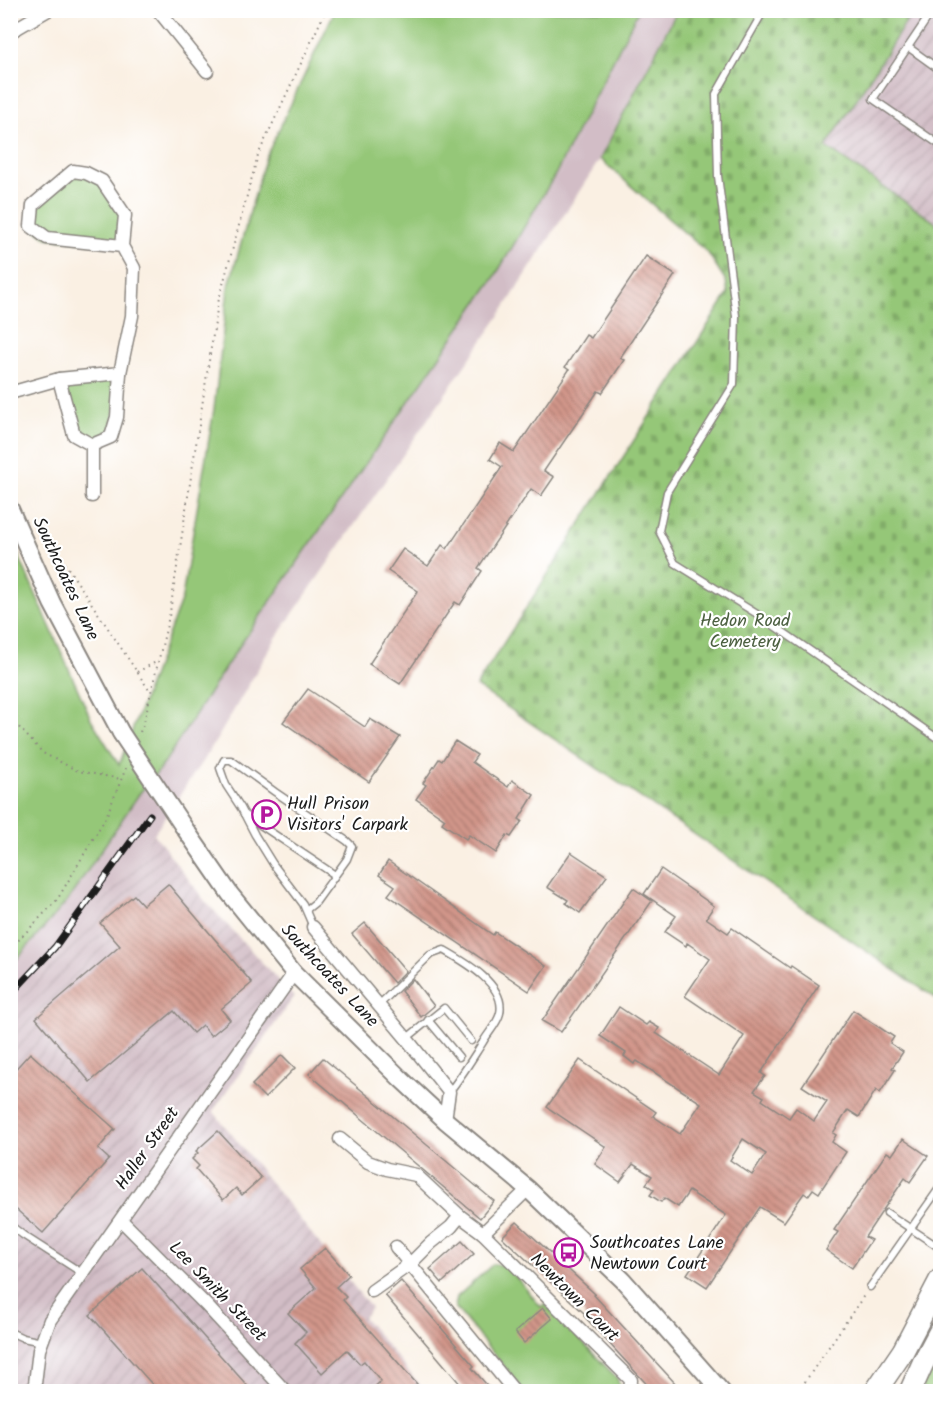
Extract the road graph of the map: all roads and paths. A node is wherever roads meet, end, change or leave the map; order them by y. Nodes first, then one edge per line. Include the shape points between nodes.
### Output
1 (48, 10) edge
2 (158, 10) edge
3 (326, 10) edge
4 (764, 10) edge
5 (933, 10) edge
6 (10, 32) edge
7 (908, 47) junction
8 (940, 70) edge
9 (207, 71) dead end
10 (940, 145) edge
11 (122, 246) junction
12 (120, 373) junction
13 (58, 378) junction
14 (10, 393) edge
15 (92, 445) junction
16 (92, 496) dead end
17 (10, 508) edge
18 (19, 527) junction
19 (158, 661) junction
20 (137, 672) junction
21 (151, 693) junction
22 (10, 712) edge
23 (140, 732) dead end
24 (940, 740) edge
25 (129, 760) dead end
26 (121, 779) junction
27 (243, 813) junction
28 (335, 875) junction
29 (306, 910) junction
30 (313, 927) joint
31 (10, 948) edge
32 (294, 973) junction
33 (379, 1006) junction
34 (428, 1020) junction
35 (406, 1038) junction
36 (471, 1041) dead end
37 (459, 1057) dead end
38 (449, 1092) junction
39 (445, 1120) junction
40 (340, 1139) dead end
41 (940, 1187) edge
42 (528, 1189) junction
43 (887, 1213) dead end
44 (460, 1216) junction
45 (121, 1220) junction
46 (10, 1224) edge
47 (911, 1229) junction
48 (483, 1233) junction
49 (396, 1247) dead end
50 (940, 1248) edge
51 (410, 1264) junction
52 (83, 1274) junction
53 (940, 1280) edge
54 (870, 1287) joint
55 (372, 1291) dead end
56 (940, 1331) edge
57 (10, 1332) edge
58 (41, 1346) junction
59 (34, 1392) edge
60 (286, 1392) edge
61 (515, 1392) edge
62 (630, 1392) edge
63 (722, 1392) edge
64 (798, 1392) edge
65 (875, 1392) edge
66 (910, 1392) edge

1 - 6 street
2 - 9 street
3 - 19 path via 258,155 218,303 170,612
4 - 24 lane via 716,94 718,176 736,316 734,384 667,492 659,531 675,563 775,626
5 - 7 lane
7 - 8 lane
7 - 10 lane via 873,99
11 - 11 street via 46,238 31,226 33,205 73,171 86,173 102,181 125,215
11 - 12 street via 134,268 132,316
12 - 13 street
12 - 15 street via 117,417 111,437
13 - 14 street
13 - 15 street via 74,435
15 - 16 street
17 - 18 street, Southcoates Lane
18 - 20 path via 42,529
18 - 32 street, Southcoates Lane, bridge via 52,603 121,734 230,894
19 - 20 path
19 - 21 path
20 - 21 path
21 - 23 path
22 - 26 path via 14,722 44,753 78,771
25 - 26 path
26 - 31 path via 106,817 57,900
27 - 28 lane
27 - 28 lane via 226,785 220,768 224,760 231,760 352,846
27 - 29 lane
28 - 29 lane
29 - 30 lane
30 - 33 street
32 - 39 street, Southcoates Lane
32 - 45 street, Haller Street
33 - 35 street
33 - 38 lane via 430,955 444,950 487,979 501,1002 500,1015
34 - 35 lane
34 - 36 lane via 444,1008
34 - 37 lane
35 - 38 street
38 - 39 street
39 - 42 street, Southcoates Lane
40 - 44 street, Newtown Court via 368,1162 416,1175
41 - 47 lane
42 - 48 street
42 - 63 street, Southcoates Lane via 623,1280
43 - 47 lane
44 - 48 street, Newtown Court
44 - 51 street
45 - 52 street, Haller Street
45 - 60 street, Lee Smith Street
46 - 52 lane
47 - 50 lane
47 - 54 lane
48 - 62 street, Newtown Court via 631,1380
49 - 51 street
51 - 55 street
51 - 61 street
52 - 58 street, Haller Street via 50,1320
53 - 65 highway via 903,1351
54 - 64 path
56 - 66 highway
57 - 58 lane
58 - 59 street, Haller Street

